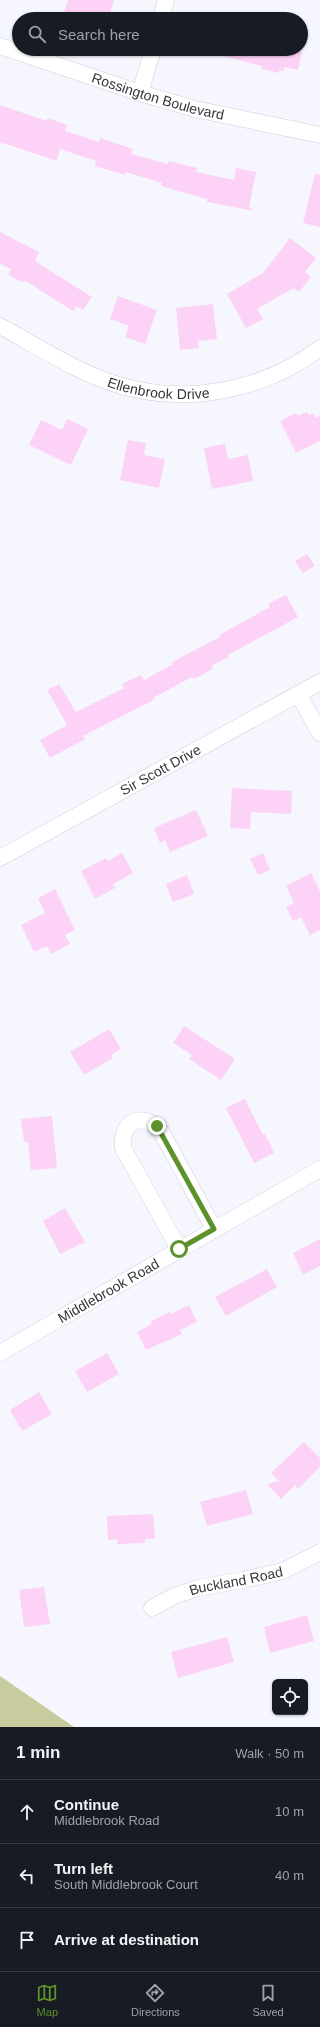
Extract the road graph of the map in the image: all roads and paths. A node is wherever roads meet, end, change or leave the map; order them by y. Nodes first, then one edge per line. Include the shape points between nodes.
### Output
1 (166, 0) edge
2 (163, 12) edge
3 (0, 46) edge
4 (12, 50) edge
5 (30, 56) edge
6 (151, 56) edge
7 (140, 93) junction
8 (320, 135) edge
9 (0, 326) edge
10 (320, 348) edge
11 (320, 682) edge
12 (298, 694) junction
13 (320, 733) edge
14 (0, 858) edge
15 (320, 1169) edge
16 (214, 1229) junction
17 (179, 1249) junction
18 (0, 1353) edge
19 (320, 1552) edge
20 (152, 1608) dead end

1 - 2 street
3 - 4 street, Rossington Boulevard
5 - 7 street, Rossington Boulevard
6 - 7 street
7 - 8 street, Rossington Boulevard via 195,109
9 - 10 street, Ellenbrook Drive via 84,371 122,386 162,393 197,394 236,388 275,376
11 - 12 street, Sir Scott Drive
12 - 13 street
12 - 14 street, Sir Scott Drive
15 - 16 street, Middlebrook Road
16 - 17 street, Middlebrook Road
16 - 17 street via 162,1133 149,1121 134,1122 126,1127 122,1138 123,1148
17 - 18 street, Middlebrook Road
19 - 20 street, Buckland Road via 283,1571 198,1588 174,1596

